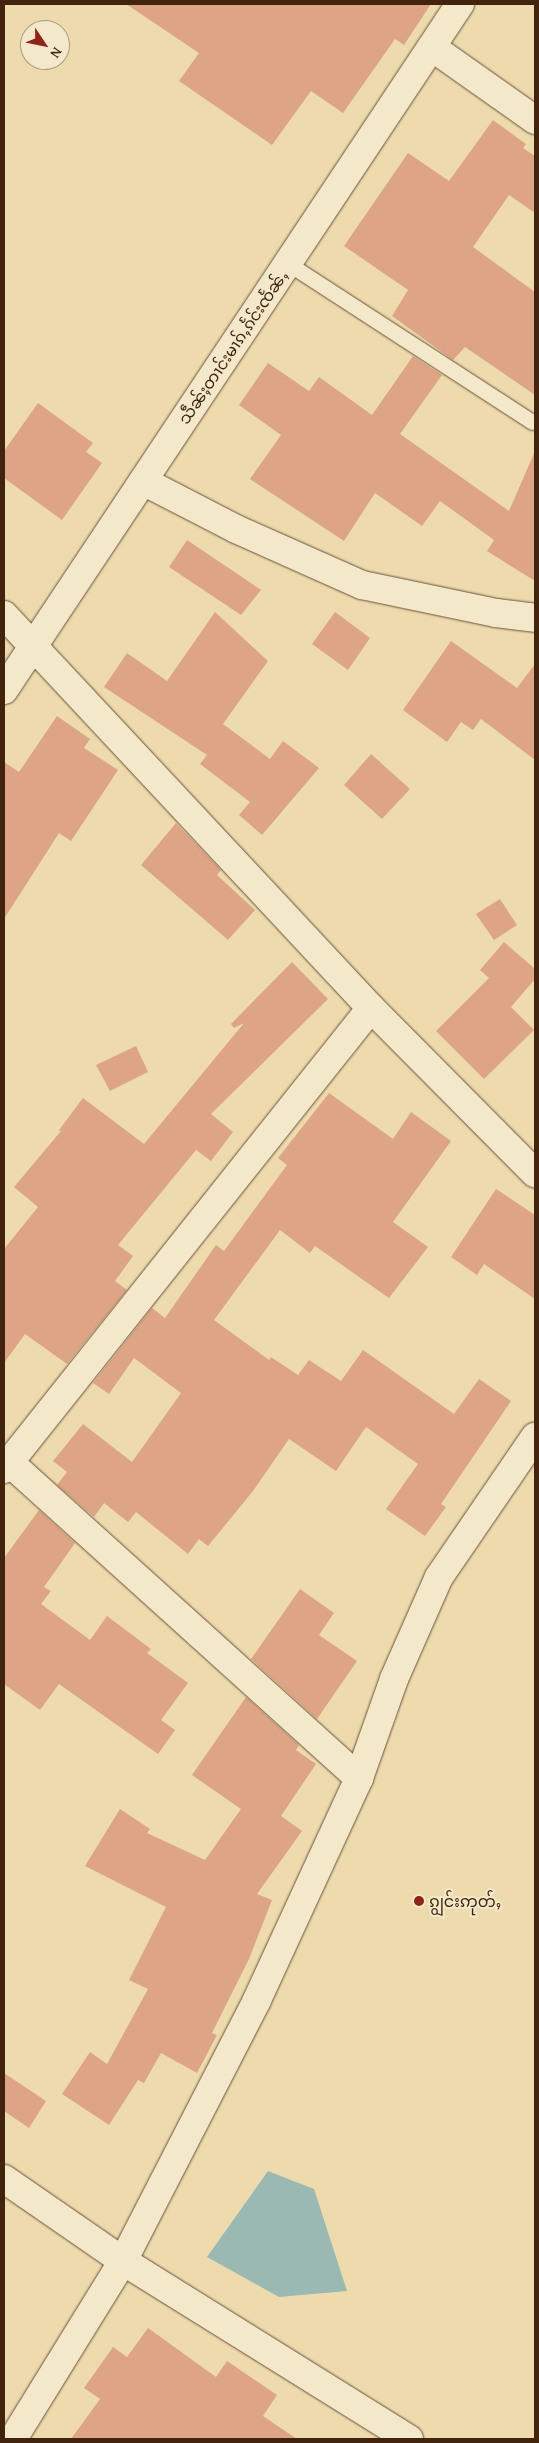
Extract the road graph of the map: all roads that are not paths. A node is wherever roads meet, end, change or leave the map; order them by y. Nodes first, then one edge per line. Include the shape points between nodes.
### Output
1 (460, 4) edge
2 (433, 48) junction
3 (535, 120) edge
4 (289, 264) junction
5 (532, 422) dead end
6 (143, 481) junction
7 (4, 616) edge
8 (535, 618) edge
9 (34, 645) junction
10 (4, 690) edge
11 (371, 1008) junction
12 (535, 1173) edge
13 (535, 1437) edge
14 (7, 1466) edge
15 (358, 1778) junction
16 (4, 2179) edge
17 (123, 2261) junction
18 (13, 2439) edge
19 (409, 2439) edge

1 - 2 street, သဵၼ်ႈတၢင်းမၢၵ်ႇၵႅင်းၸႅၼ်ႇ
2 - 3 street
2 - 4 street, သဵၼ်ႈတၢင်းမၢၵ်ႇၵႅင်းၸႅၼ်ႇ
4 - 5 lane
4 - 6 street, သဵၼ်ႈတၢင်းမၢၵ်ႇၵႅင်းၸႅၼ်ႇ
6 - 8 street via 236,529 362,585
6 - 9 street, သဵၼ်ႈတၢင်းမၢၵ်ႇၵႅင်းၸႅၼ်ႇ
7 - 9 street
9 - 10 street, သဵၼ်ႈတၢင်းမၢၵ်ႇၵႅင်းၸႅၼ်ႇ
9 - 11 street
11 - 12 street
11 - 14 street
13 - 15 street via 439,1577 394,1679
14 - 15 street
15 - 17 street via 257,2000
16 - 17 street
17 - 18 street
17 - 19 street

